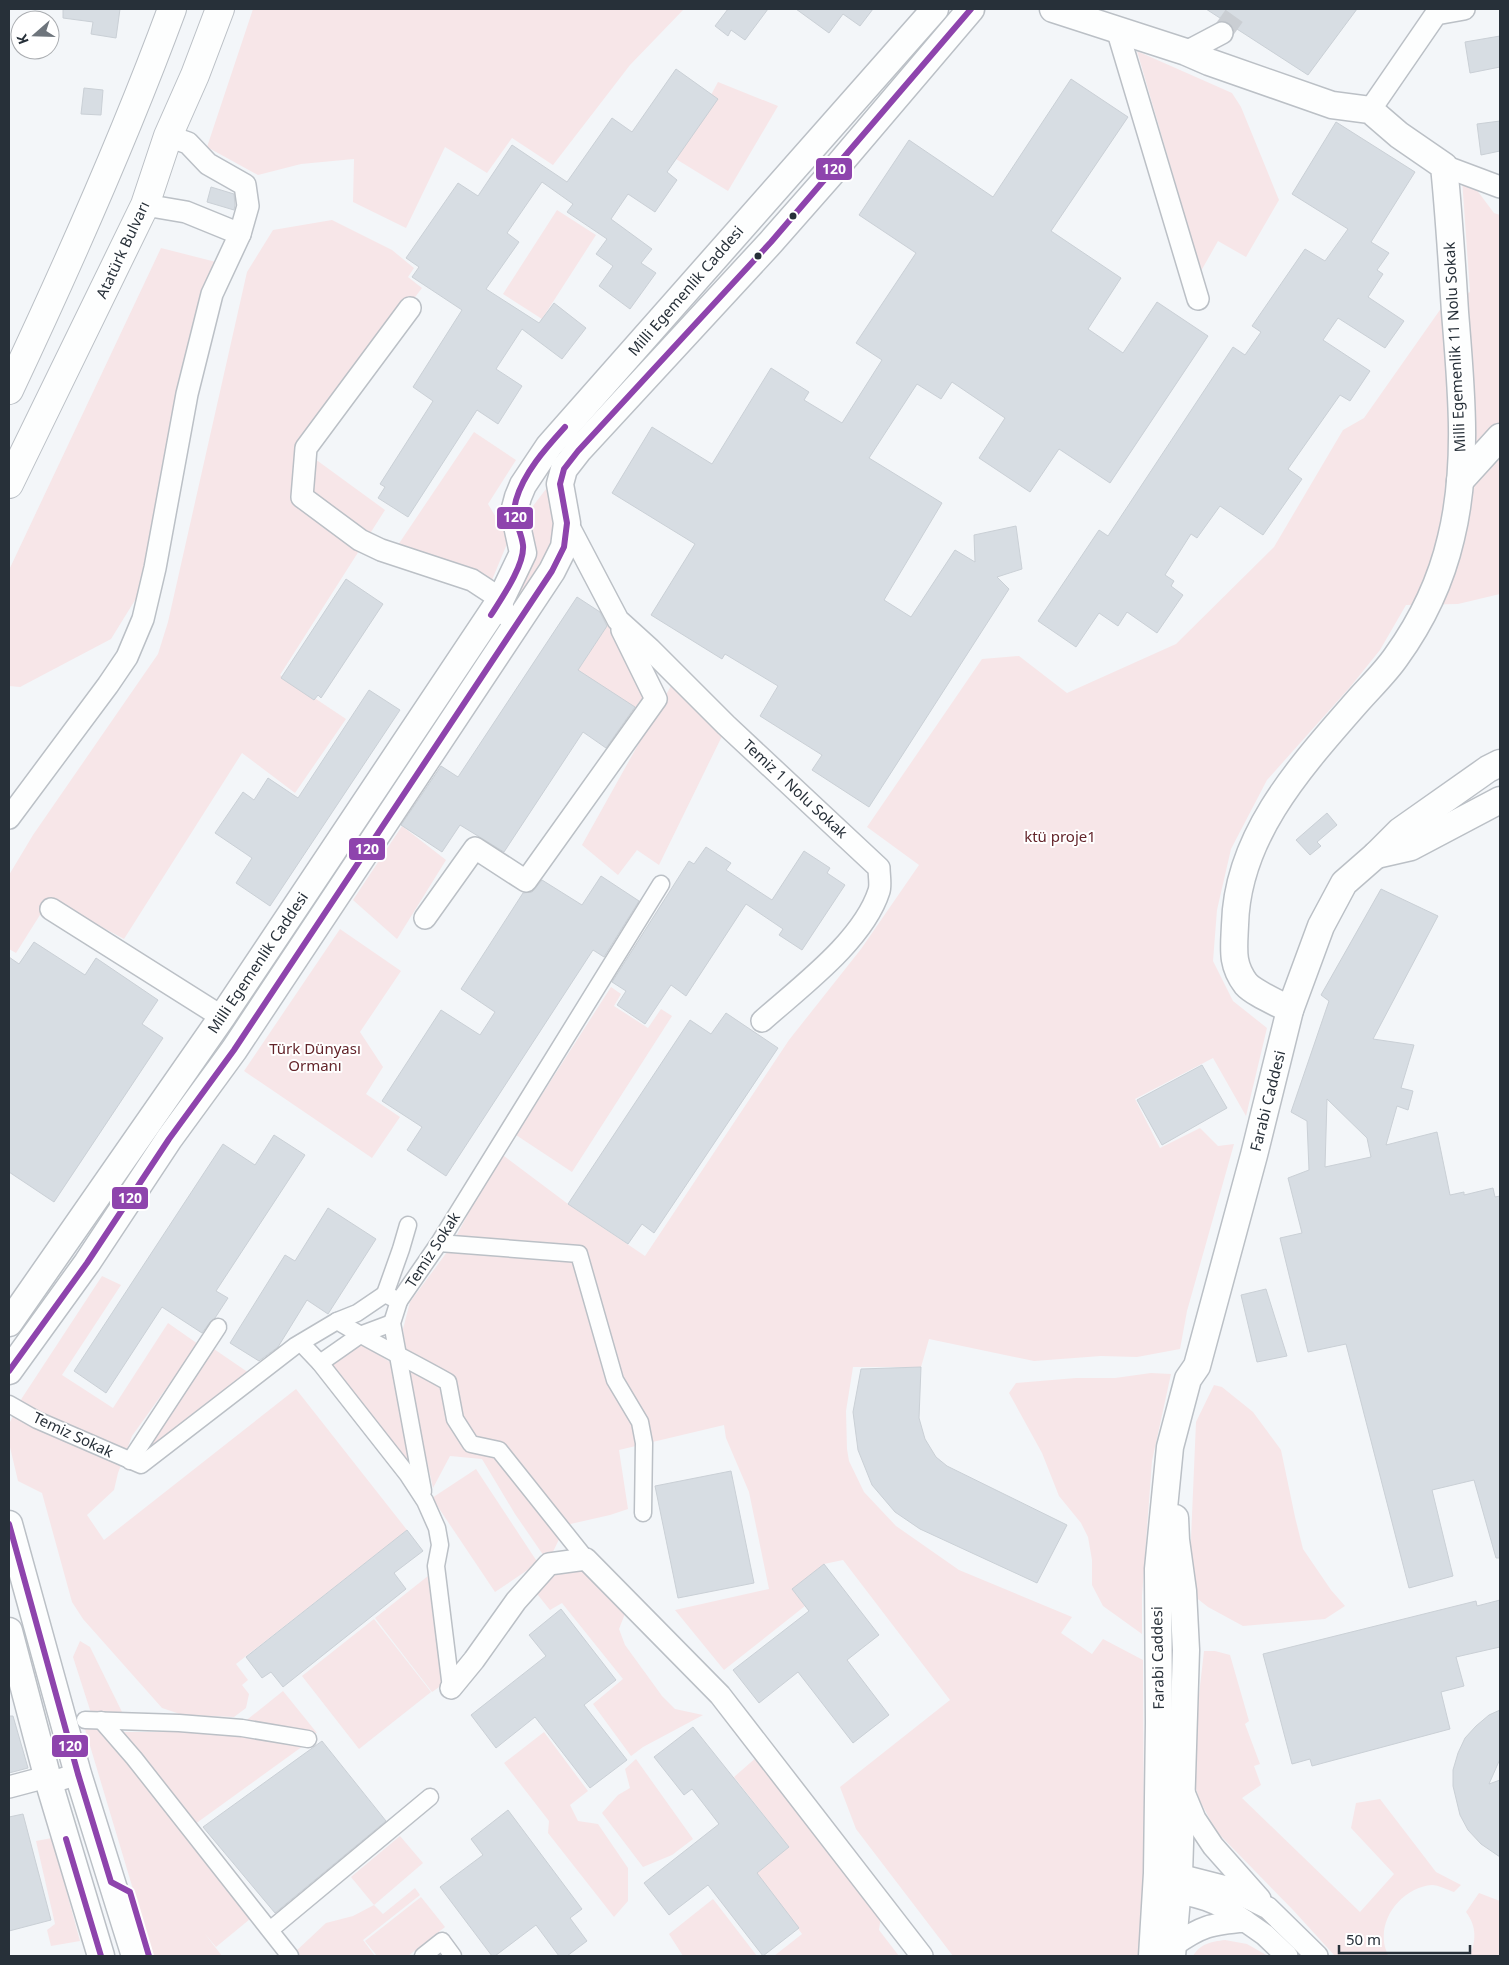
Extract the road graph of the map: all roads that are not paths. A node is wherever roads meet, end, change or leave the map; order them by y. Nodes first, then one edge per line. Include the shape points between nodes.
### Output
1 (172, 9) edge
2 (220, 9) edge
3 (935, 9) edge
4 (971, 9) edge
5 (1053, 9) edge
6 (1464, 9) edge
7 (1117, 29) junction
8 (1222, 33) tunnel mouth
9 (1186, 52) junction
10 (1370, 110) junction
11 (168, 136) junction
12 (1444, 166) junction
13 (1500, 187) edge
14 (145, 205) junction
15 (240, 234) junction
16 (1198, 299) dead end
17 (410, 308) dead end
18 (9, 390) edge
19 (1500, 437) edge
20 (531, 472) junction
21 (1460, 481) junction
22 (9, 484) edge
23 (560, 484) junction
24 (567, 523) junction
25 (585, 558) junction
26 (552, 571) junction
27 (501, 600) junction
28 (618, 620) junction
29 (508, 638) junction
30 (1498, 767) edge
31 (1500, 800) edge
32 (9, 818) edge
33 (1376, 855) junction
34 (661, 884) dead end
35 (51, 909) dead end
36 (426, 918) dead end
37 (1290, 1010) junction
38 (222, 1017) junction
39 (762, 1022) dead end
40 (408, 1225) dead end
41 (439, 1243) junction
42 (392, 1297) junction
43 (337, 1321) junction
44 (392, 1322) junction
45 (9, 1323) edge
46 (218, 1326) dead end
47 (360, 1335) junction
48 (301, 1343) junction
49 (397, 1353) junction
50 (320, 1363) junction
51 (1197, 1366) junction
52 (9, 1372) edge
53 (9, 1404) edge
54 (130, 1461) junction
55 (424, 1501) junction
56 (643, 1513) dead end
57 (9, 1524) edge
58 (586, 1559) junction
59 (1158, 1614) junction
60 (1184, 1616) junction
61 (9, 1631) edge
62 (1186, 1650) junction
63 (1159, 1651) junction
64 (451, 1688) joint
65 (308, 1739) dead end
66 (78, 1774) junction
67 (49, 1782) junction
68 (1181, 1785) junction
69 (9, 1787) edge
70 (430, 1797) dead end
71 (9, 1798) edge
72 (1167, 1883) junction
73 (1268, 1908) junction
74 (1245, 1921) junction
75 (270, 1930) junction
76 (1166, 1953) edge
77 (101, 1956) edge
78 (134, 1956) edge
79 (290, 1956) edge
80 (423, 1956) edge
81 (454, 1956) edge
82 (922, 1956) edge
83 (1287, 1956) edge
84 (1317, 1956) edge

1 - 18 highway via 71,257
2 - 11 highway, Atatürk Bulvarı
3 - 20 street, Milli Egemenlik Caddesi via 549,446
4 - 23 street, Milli Egemenlik Caddesi via 778,234 578,452 564,469
5 - 7 street
6 - 10 street via 1436,14
7 - 9 street
7 - 16 street
8 - 9 street
9 - 10 street via 1332,105
10 - 12 street
11 - 14 highway, Atatürk Bulvarı
11 - 15 street via 188,143 208,164 245,186 248,206
12 - 13 street
12 - 21 street, Milli Egemenlik 11 Nolu Sokak via 1459,353
14 - 15 street via 186,212
14 - 22 highway, Atatürk Bulvarı
15 - 32 street via 212,294 187,394 143,619 118,671
17 - 27 street via 306,448 302,497 360,540 472,580
19 - 21 street
20 - 23 street
20 - 27 street, Milli Egemenlik Caddesi via 514,512 523,553
21 - 37 street, Milli Egemenlik 11 Nolu Sokak via 1451,538 1434,590 1417,625 1395,659 1304,763 1272,807 1241,878 1235,910 1235,967 1248,986
23 - 24 street, Milli Egemenlik Caddesi
24 - 25 street, Temiz 1 Nolu Sokak
24 - 26 street, Milli Egemenlik Caddesi via 564,547
25 - 26 street
25 - 28 street, Temiz 1 Nolu Sokak
26 - 29 street, Milli Egemenlik Caddesi
27 - 29 street
27 - 38 street, Milli Egemenlik Caddesi
28 - 36 street via 656,699 526,881 475,848
28 - 39 street, Temiz 1 Nolu Sokak via 879,868 880,890 852,937
29 - 52 street, Milli Egemenlik Caddesi via 234,1050
30 - 33 street, Farabi Caddesi via 1407,825
31 - 33 street, Farabi Caddesi via 1411,846
33 - 37 street, Farabi Caddesi via 1344,883 1321,926
34 - 41 street, Temiz Sokak
35 - 38 street
37 - 51 street, Farabi Caddesi
38 - 45 street, Milli Egemenlik Caddesi
40 - 42 street
41 - 42 street, Temiz Sokak
41 - 56 street via 579,1254 615,1380 640,1422 644,1442
42 - 43 street, Temiz Sokak
42 - 44 street
43 - 47 street
43 - 48 street, Temiz Sokak
44 - 47 street
44 - 49 street
46 - 54 street
47 - 49 street
47 - 50 street
48 - 50 street
48 - 54 street, Temiz Sokak via 141,1465
49 - 55 street
49 - 58 street via 448,1382 455,1419 471,1444 499,1450
50 - 55 street via 408,1475
51 - 59 street, Farabi Caddesi via 1188,1380 1170,1447 1158,1569
51 - 60 street, Farabi Caddesi via 1200,1382 1184,1445 1175,1505
53 - 54 street, Temiz Sokak
55 - 64 street via 437,1528 440,1545 436,1566
57 - 66 street
58 - 64 street via 549,1564 516,1601
58 - 82 street via 720,1695
59 - 60 street
59 - 63 street, Farabi Caddesi
60 - 62 street, Farabi Caddesi
61 - 67 street
62 - 63 street
62 - 68 street, Farabi Caddesi
63 - 72 street, Farabi Caddesi
65 - 75 street via 242,1728 93,1720 134,1758
66 - 67 street
66 - 78 street
67 - 69 street via 39,1780
67 - 71 street via 43,1791
67 - 77 street
68 - 72 street, Farabi Caddesi
68 - 73 street via 1195,1819 1213,1846
70 - 75 street
72 - 73 street via 1226,1887
72 - 74 street via 1224,1906
72 - 76 street, Farabi Caddesi
73 - 84 street
74 - 76 street via 1195,1930
74 - 83 street
75 - 79 street
80 - 81 street via 442,1941

